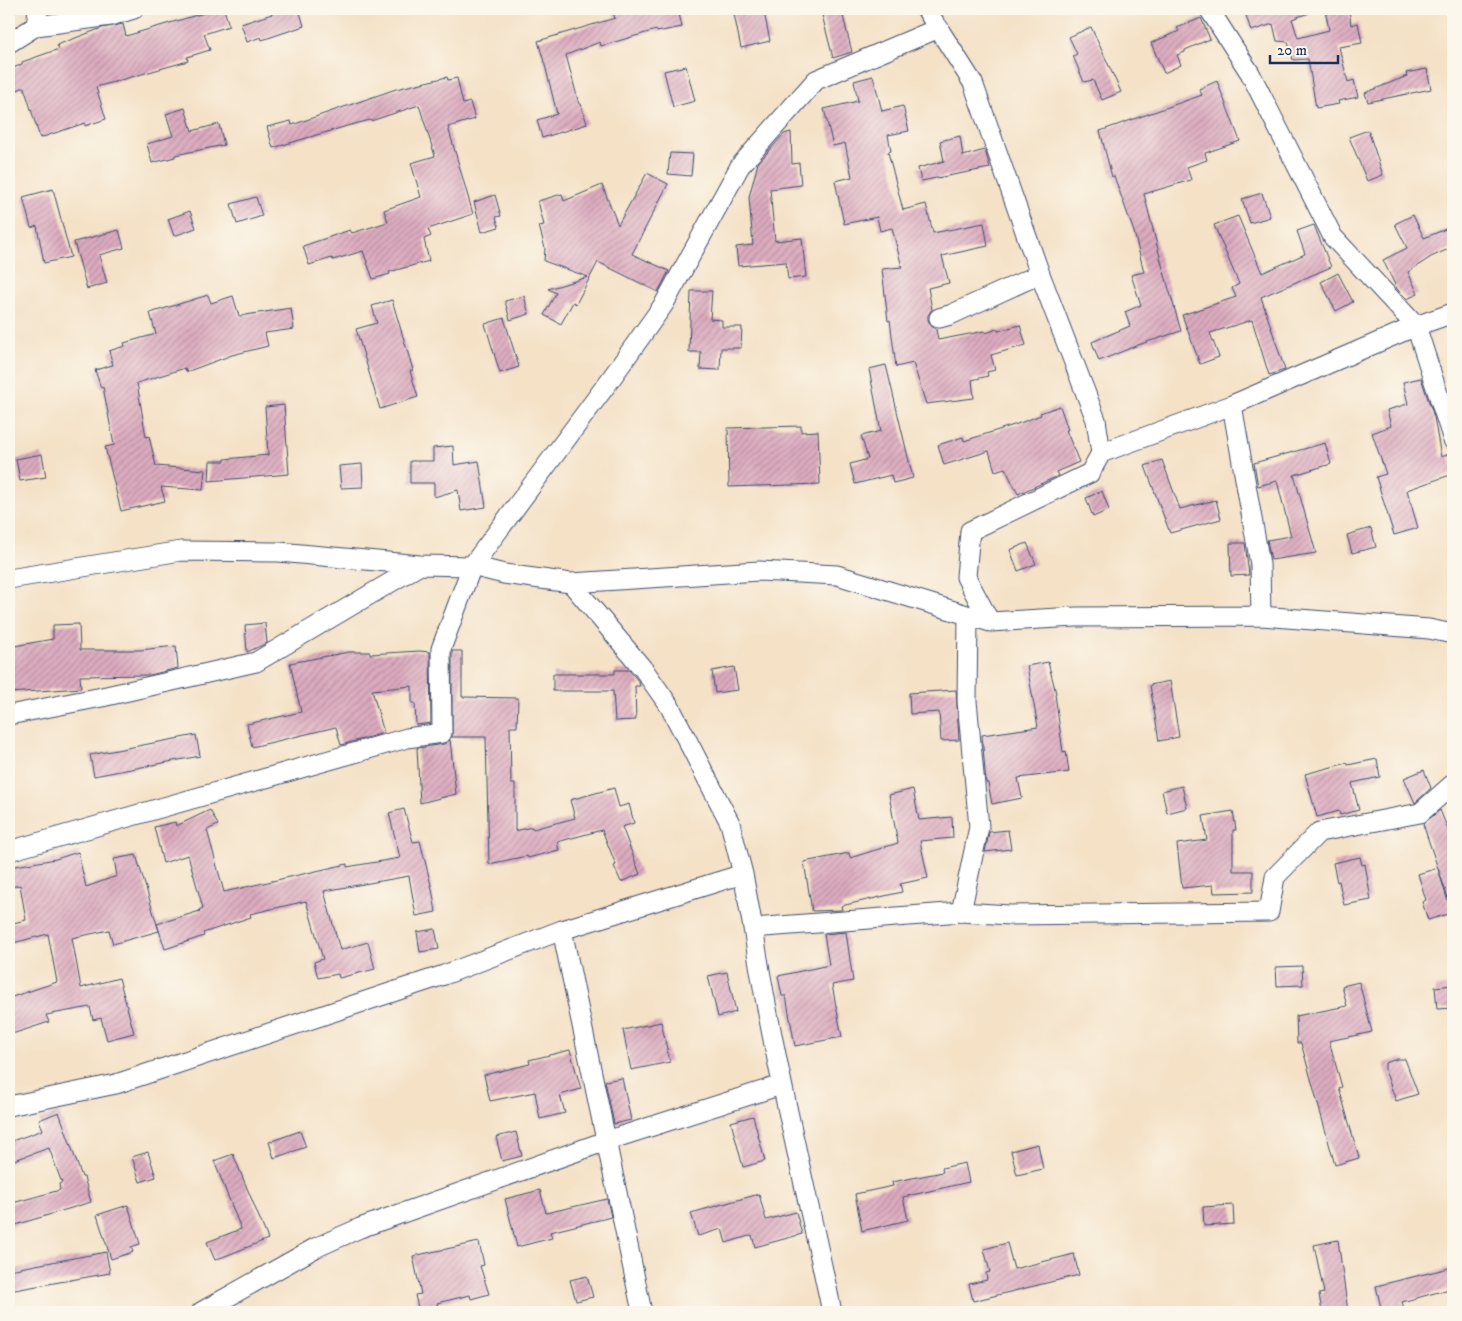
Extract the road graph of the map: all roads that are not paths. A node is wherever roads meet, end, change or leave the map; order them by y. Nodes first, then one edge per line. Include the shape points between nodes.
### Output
1 (134, 9) edge
2 (926, 9) edge
3 (1209, 9) edge
4 (37, 17) edge
5 (939, 28) junction
6 (9, 42) edge
7 (1040, 274) junction
8 (1453, 313) edge
9 (939, 318) dead end
10 (1416, 326) junction
11 (1232, 405) junction
12 (1453, 440) edge
13 (1101, 453) junction
14 (420, 565) junction
15 (472, 566) junction
16 (9, 579) edge
17 (571, 583) junction
18 (968, 616) junction
19 (1261, 616) junction
20 (990, 622) junction
21 (1453, 634) edge
22 (9, 715) edge
23 (1453, 784) edge
24 (9, 850) edge
25 (743, 874) junction
26 (961, 912) junction
27 (753, 928) junction
28 (562, 930) junction
29 (781, 1085) junction
30 (10, 1109) edge
31 (606, 1142) junction
32 (201, 1312) edge
33 (642, 1312) edge
34 (832, 1312) edge

1 - 4 street via 111,16
2 - 5 street
3 - 10 street via 1250,73 1333,237
4 - 6 street
5 - 7 street via 973,83
5 - 15 street via 816,80 740,166 664,304
7 - 9 street
7 - 13 street via 1096,420
8 - 10 street
10 - 11 street
10 - 12 street
11 - 13 street
11 - 19 street via 1260,564
13 - 20 street via 1090,473 970,531 966,577
14 - 15 street
14 - 16 street via 279,552 181,551
14 - 22 street via 256,662
15 - 17 street
15 - 24 street via 441,649 442,733 407,738
17 - 18 street via 759,571 837,575
17 - 25 street via 644,670 670,707 730,823
18 - 20 street
18 - 26 street via 967,701 980,827
19 - 20 street via 1076,617
19 - 21 street via 1429,629
23 - 26 street via 1420,813 1319,832 1275,877 1269,912 1010,915
25 - 27 street
25 - 28 street
26 - 27 street
27 - 29 street
28 - 30 street via 444,975 116,1084
28 - 31 street
29 - 31 street
29 - 34 street
31 - 32 street via 360,1228 315,1248
31 - 33 street

